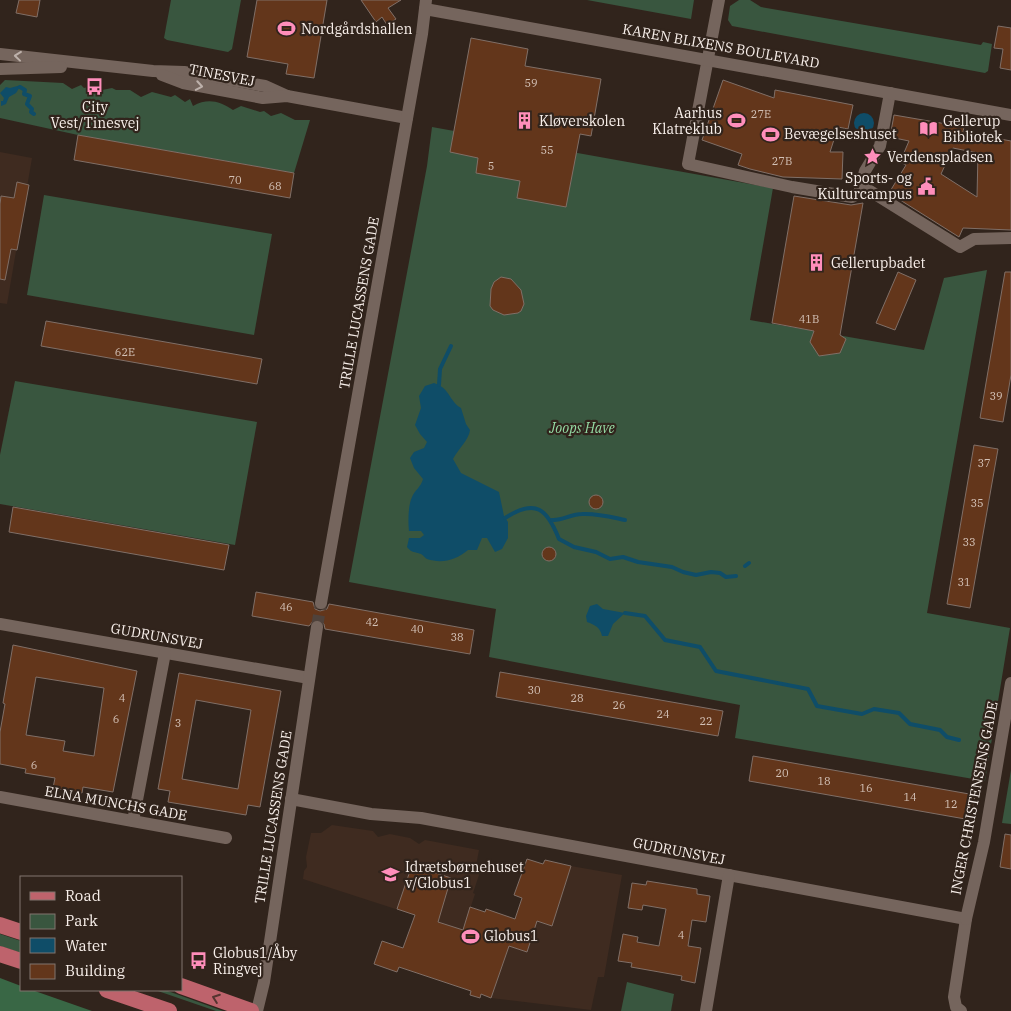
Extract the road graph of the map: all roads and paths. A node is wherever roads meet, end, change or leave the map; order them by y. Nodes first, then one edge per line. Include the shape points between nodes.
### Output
1 (719, 0) edge
2 (425, 4) edge
3 (0, 54) edge
4 (708, 59) junction
5 (101, 65) junction
6 (0, 69) edge
7 (890, 93) junction
8 (1011, 115) edge
9 (407, 118) junction
10 (862, 186) junction
11 (1011, 238) edge
12 (321, 603) tunnel mouth
13 (0, 624) edge
14 (316, 627) tunnel mouth
15 (165, 653) junction
16 (309, 678) junction
17 (1011, 683) edge
18 (0, 797) edge
19 (291, 800) junction
20 (133, 821) junction
21 (226, 838) dead end
22 (729, 875) junction
23 (966, 919) junction
24 (0, 925) edge
25 (20, 932) edge
26 (0, 954) edge
27 (20, 961) edge
28 (182, 986) edge
29 (110, 991) edge
30 (169, 1011) edge
31 (251, 1011) edge
32 (257, 1011) edge
33 (706, 1011) edge
34 (961, 1011) edge

1 - 4 street
2 - 4 street, KAREN BLIXENS BOULEVARD
2 - 9 street, TRILLE LUCASSENS GADE
5 -> 3 street, TINESVEJ
4 - 7 street, KAREN BLIXENS BOULEVARD
4 - 10 street via 688,164 852,197
5 - 6 street, TINESVEJ
5 - 9 street, TINESVEJ via 152,71 183,83 263,98 288,96
7 - 8 street, KAREN BLIXENS BOULEVARD
7 - 10 street via 880,146 865,171
9 - 12 street, TRILLE LUCASSENS GADE
10 - 11 street via 960,247 974,240
13 - 15 street, GUDRUNSVEJ
14 - 16 street, TRILLE LUCASSENS GADE
15 - 16 street, GUDRUNSVEJ
15 - 20 street
16 - 19 street, TRILLE LUCASSENS GADE
17 - 23 street, INGER CHRISTENSENS GADE via 984,842
18 - 20 street, ELNA MUNCHS GADE
19 - 22 street, GUDRUNSVEJ via 371,814 421,818
19 - 32 street, TRILLE LUCASSENS GADE
20 - 21 street, ELNA MUNCHS GADE
22 - 23 street, GUDRUNSVEJ
22 - 33 street
23 - 34 street via 954,997 956,1007
24 - 25 main road
26 - 27 main road
31 -> 28 main road
29 - 30 main road

